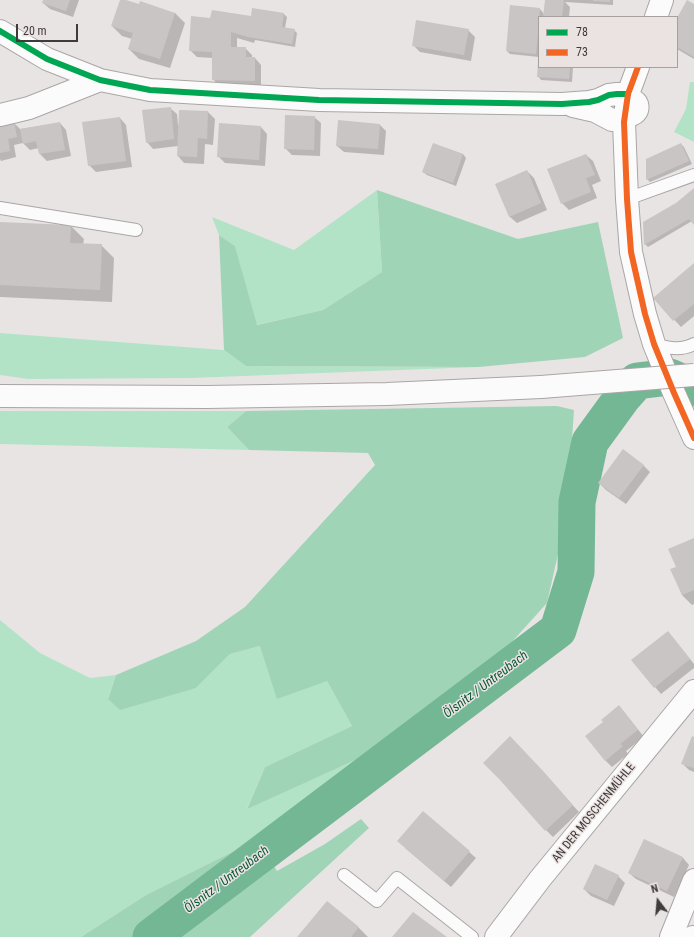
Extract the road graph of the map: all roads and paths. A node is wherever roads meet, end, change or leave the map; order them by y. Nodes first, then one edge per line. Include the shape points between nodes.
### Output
1 (662, 0) edge
2 (656, 16) edge
3 (0, 31) edge
4 (638, 68) edge
5 (100, 80) junction
6 (628, 94) junction
7 (562, 104) junction
8 (0, 115) edge
9 (624, 122) junction
10 (694, 175) edge
11 (627, 199) junction
12 (0, 208) edge
13 (136, 230) dead end
14 (694, 344) edge
15 (657, 352) junction
16 (694, 375) edge
17 (0, 394) edge
18 (692, 433) edge
19 (694, 691) edge
20 (344, 875) dead end
21 (694, 880) edge
22 (472, 937) edge
23 (496, 937) edge
24 (671, 937) edge

1 - 2 main road
3 - 5 main road via 47,59
4 - 6 main road
5 - 7 main road via 150,90 319,100
5 - 8 main road via 29,108
6 - 7 main road via 609,95 589,102
6 - 9 main road
7 - 9 main road via 589,109 612,120
9 - 11 main road
10 - 11 lane
11 - 15 main road via 631,252 644,314
12 - 13 lane
14 - 15 lane
15 - 18 main road
16 - 17 main road, bridge via 541,387 371,394 207,397
19 - 23 main road, AN DER MOSCHENMÜHLE via 540,879
20 - 22 lane via 377,901 397,878
21 - 24 main road

